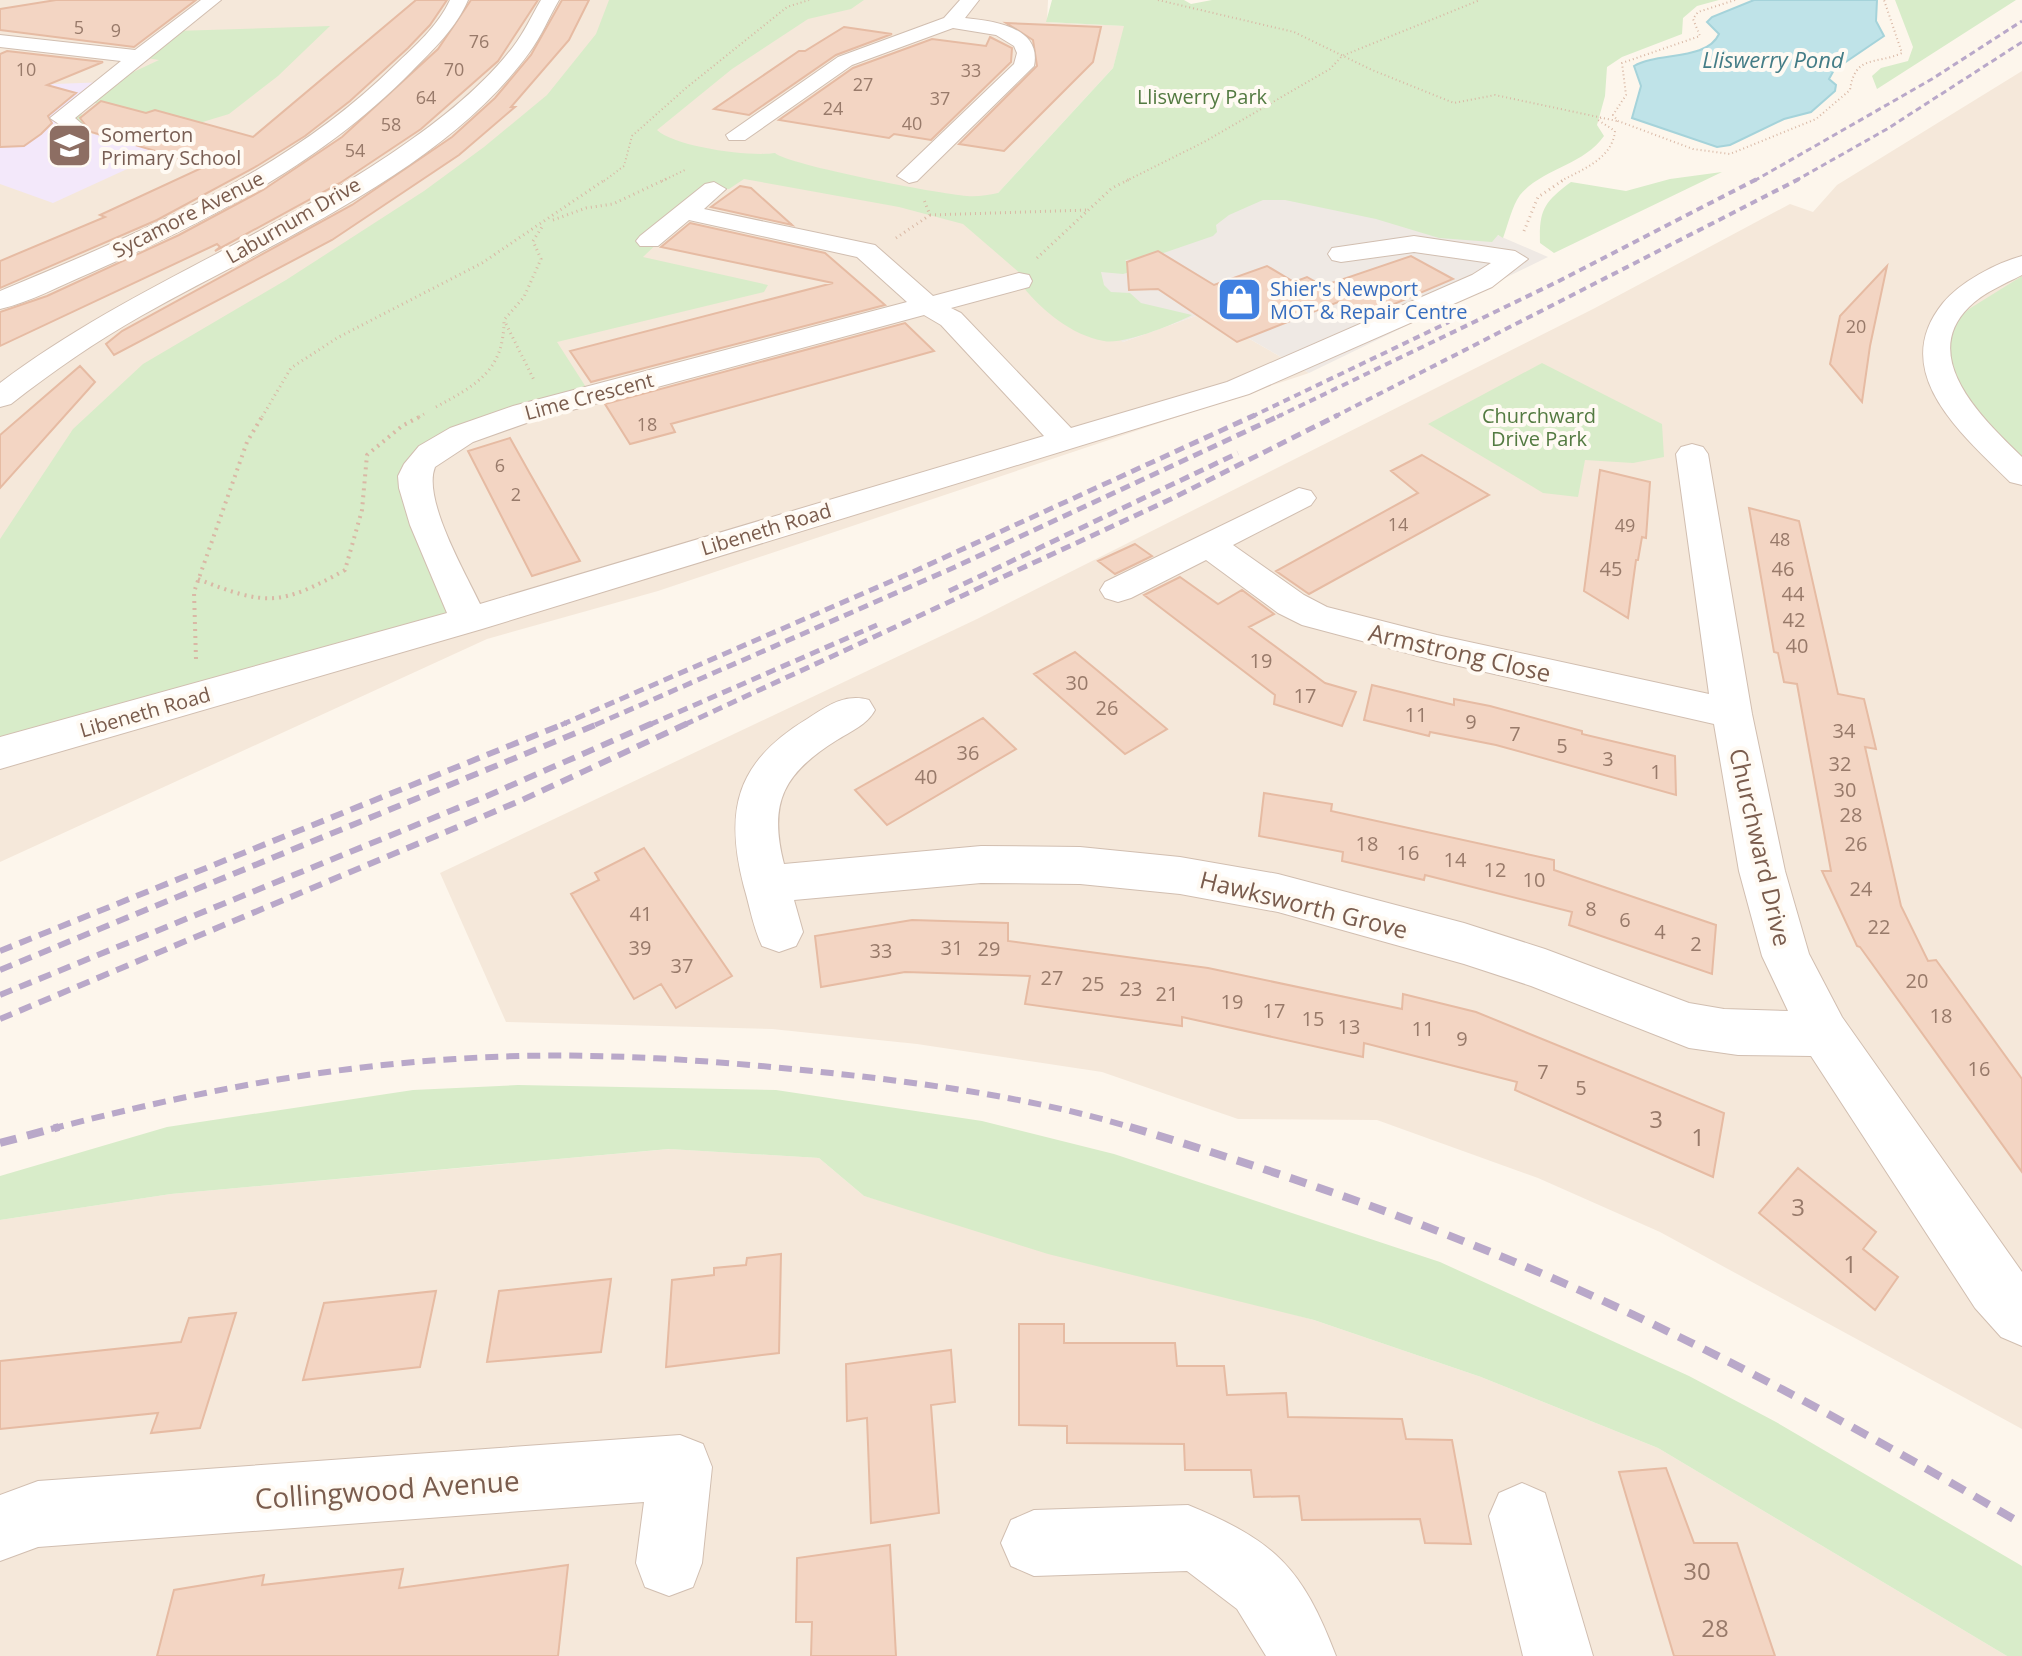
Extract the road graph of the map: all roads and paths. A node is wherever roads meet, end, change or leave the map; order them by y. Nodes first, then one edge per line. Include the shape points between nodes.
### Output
1 (212, 0) edge
2 (459, 0) edge
3 (550, 0) edge
4 (809, 0) edge
5 (970, 0) edge
6 (1158, 0) edge
7 (1480, 0) edge
8 (1735, 0) edge
9 (1884, 0) edge
10 (951, 22) junction
11 (0, 41) edge
12 (1342, 56) junction
13 (140, 57) junction
14 (1603, 117) junction
15 (1618, 121) junction
16 (758, 122) junction
17 (789, 127) dead end
18 (78, 130) dead end
19 (737, 135) dead end
20 (907, 152) dead end
21 (931, 155) junction
22 (689, 168) dead end
23 (909, 176) joint
24 (714, 189) dead end
25 (1088, 210) junction
26 (684, 212) junction
27 (930, 215) junction
28 (545, 223) junction
29 (649, 241) dead end
30 (866, 251) junction
31 (1341, 254) dead end
32 (1515, 259) junction
33 (2022, 264) edge
34 (1019, 281) joint
35 (0, 301) edge
36 (928, 306) junction
37 (504, 320) junction
38 (0, 398) edge
39 (547, 407) junction
40 (1065, 440) junction
41 (1692, 454) dead end
42 (2022, 475) edge
43 (1299, 498) dead end
44 (1208, 544) junction
45 (198, 579) junction
46 (1118, 590) dead end
47 (469, 620) junction
48 (184, 702) junction
49 (855, 710) dead end
50 (1732, 714) junction
51 (0, 753) edge
52 (769, 884) junction
53 (779, 932) dead end
54 (1824, 1033) junction
55 (2022, 1316) edge
56 (1522, 1516) dead end
57 (0, 1528) edge
58 (1034, 1543) dead end
59 (669, 1563) dead end
60 (1301, 1656) edge
61 (1558, 1656) edge

1 - 13 street
2 - 35 street, Sycamore Avenue via 390,85 332,135 211,205
3 - 38 street, Laburnum Drive via 516,55 452,119 349,189 60,352
4 - 28 path via 787,7 686,88 632,136 624,166
5 - 10 street
6 - 12 path via 1294,32
7 - 12 path
8 - 15 path via 1698,12 1693,19 1700,36 1692,41 1622,63 1626,95 1613,115
9 - 15 path via 1902,53 1861,64 1852,72 1850,90 1816,119 1744,150 1713,154
10 - 16 street via 845,61
10 - 21 street via 1010,34 1027,47 1029,56
11 - 13 street
12 - 14 path via 1454,103 1495,95
12 - 25 path via 1330,69 1204,142 1112,188
13 - 18 street via 61,118
14 - 15 path
14 - 32 path via 1598,120 1615,131 1608,154 1538,198
16 - 17 street
16 - 19 street
20 - 21 street
21 - 23 street
22 - 28 path via 613,204
23 - 27 path
24 - 26 street
25 - 27 path
25 - 34 path
26 - 29 street
26 - 30 street
27 - 30 path
28 - 37 path via 533,241 541,259 524,297
28 - 45 path via 291,368 247,442
30 - 36 street
31 - 32 street via 1414,244
32 - 40 street, Libeneth Road via 1482,281 1287,369
33 - 42 street via 1951,309 1942,322 1935,355 1947,392 1962,416
34 - 36 street, Lime Crescent
36 - 39 street, Lime Crescent
36 - 40 street via 951,319
37 - 39 path
37 - 45 path via 506,343 484,380 402,426 367,455 362,510 345,570 298,597 255,602
39 - 47 street, Lime Crescent via 474,429 423,460 415,476 422,510
40 - 47 street, Libeneth Road
41 - 50 street, Churchward Drive
43 - 44 street
44 - 46 street
44 - 50 street, Armstrong Close via 1315,616
45 - 48 path via 197,652
47 - 48 street, Libeneth Road
48 - 51 street, Libeneth Road
49 - 52 street via 799,742 774,767 758,796 755,829
50 - 54 street, Churchward Drive via 1771,912
52 - 53 street
52 - 54 street, Hawksworth Grove via 934,867 1071,866 1185,875 1322,904 1474,947 1708,1029
54 - 55 street, Churchward Drive via 1988,1276
56 - 61 street
57 - 59 street, Collingwood Avenue via 38,1514 680,1467
58 - 60 street via 1188,1538 1219,1551 1261,1585

